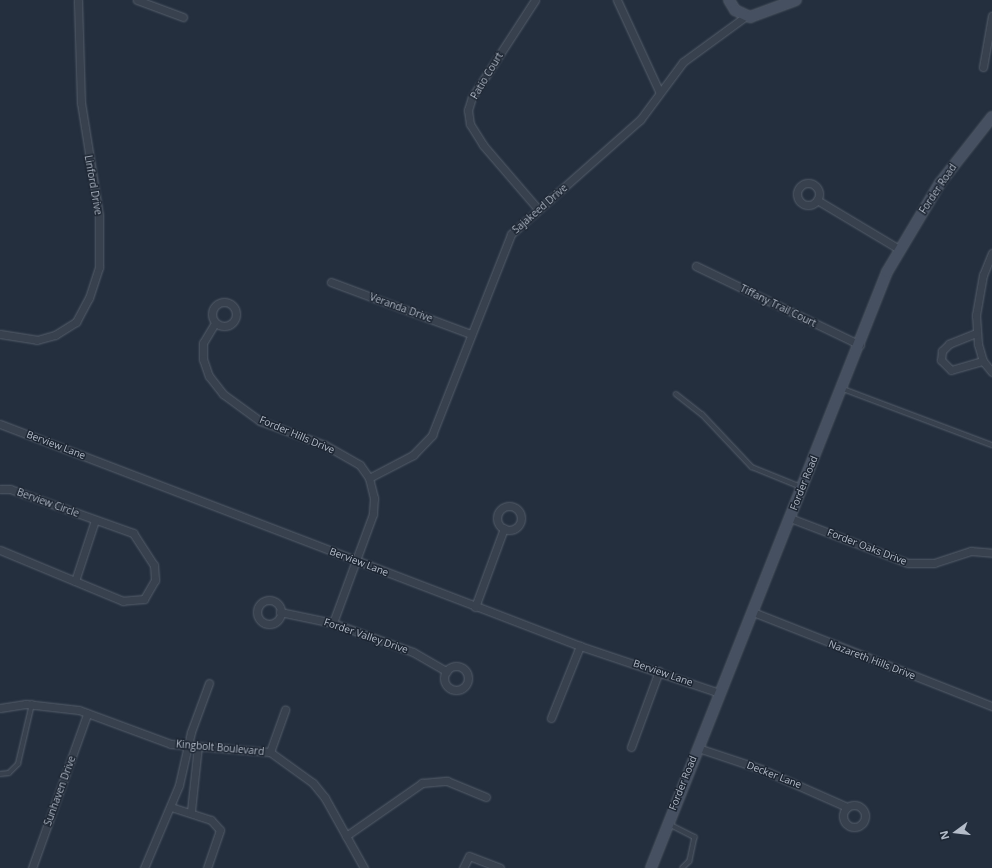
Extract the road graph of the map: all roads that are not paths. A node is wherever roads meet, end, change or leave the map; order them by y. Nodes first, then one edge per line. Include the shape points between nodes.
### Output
1 (78, 0) edge
2 (137, 0) edge
3 (535, 0) edge
4 (617, 0) edge
5 (729, 0) edge
6 (796, 0) edge
7 (746, 16) junction
8 (992, 16) edge
9 (183, 17) dead end
10 (983, 66) dead end
11 (659, 91) junction
12 (992, 118) edge
13 (817, 200) dead end
14 (538, 209) junction
15 (899, 248) junction
16 (992, 253) edge
17 (696, 266) dead end
18 (331, 282) dead end
19 (215, 323) dead end
20 (976, 333) junction
21 (0, 334) edge
22 (472, 334) junction
23 (860, 345) junction
24 (983, 361) junction
25 (992, 372) edge
26 (842, 388) junction
27 (676, 394) dead end
28 (0, 424) edge
29 (992, 445) edge
30 (370, 478) junction
31 (802, 488) junction
32 (0, 489) edge
33 (790, 518) junction
34 (95, 520) junction
35 (504, 528) dead end
36 (0, 550) edge
37 (992, 553) edge
38 (356, 561) junction
39 (75, 581) junction
40 (475, 606) junction
41 (280, 612) dead end
42 (752, 612) junction
43 (333, 623) junction
44 (580, 646) junction
45 (659, 671) junction
46 (446, 672) dead end
47 (209, 683) dead end
48 (720, 692) junction
49 (32, 704) junction
50 (992, 706) edge
51 (0, 708) edge
52 (285, 710) dead end
53 (87, 714) junction
54 (551, 718) dead end
55 (188, 745) junction
56 (198, 746) junction
57 (631, 747) dead end
58 (698, 748) junction
59 (270, 752) junction
60 (0, 774) edge
61 (486, 797) dead end
62 (170, 807) junction
63 (847, 807) dead end
64 (191, 811) junction
65 (668, 824) junction
66 (346, 836) junction
67 (32, 868) edge
68 (144, 868) edge
69 (207, 868) edge
70 (364, 868) edge
71 (463, 868) edge
72 (500, 868) edge
73 (654, 868) edge
74 (683, 868) edge

1 - 21 street, Linford Drive via 81,110 99,215 99,266 89,298 76,322 55,336 37,340
2 - 9 street
3 - 14 street, Patio Court via 472,98 468,110 470,124 483,145
4 - 11 street
5 - 7 main road via 735,10
6 - 7 main road via 759,15
7 - 11 street, Sajakeed Drive via 699,48
8 - 10 street
11 - 14 street, Sajakeed Drive via 640,120
12 - 15 main road, Forder Road via 940,183
13 - 15 street
14 - 22 street, Sajakeed Drive via 511,234
15 - 23 main road, Forder Road
16 - 20 street via 979,295
17 - 23 street, Tiffany Trail Court
18 - 22 street, Veranda Drive
19 - 30 street, Forder Hills Drive via 203,343 203,359 209,376 223,394 260,421 325,445 360,465
20 - 24 street
20 - 24 street via 949,344 942,351 941,360 951,370
22 - 30 street, Sajakeed Drive via 432,435 413,455
23 - 26 main road, Forder Road
24 - 25 street
26 - 29 lane
26 - 31 main road, Forder Road
27 - 31 lane via 706,418 752,467
28 - 38 street, Berview Lane
30 - 38 street via 374,498 373,514
31 - 33 main road, Forder Road
32 - 34 street, Berview Circle
33 - 37 street, Forder Oaks Drive via 908,563 934,563 971,551
33 - 42 main road, Forder Road
34 - 39 street
34 - 39 street, Berview Circle via 133,533 145,547 154,565 152,588 144,599 123,601
35 - 40 street
36 - 39 street, Berview Circle
38 - 40 street, Berview Lane
38 - 43 street
40 - 44 street, Berview Lane
41 - 43 street, Forder Valley Drive
42 - 48 main road, Forder Road
42 - 50 street, Nazareth Hills Drive
43 - 46 street, Forder Valley Drive via 413,652
44 - 45 street, Berview Lane
44 - 54 street
45 - 48 street, Berview Lane
45 - 57 street
47 - 55 street
48 - 58 main road, Forder Road
49 - 51 street, Kingbolt Boulevard
49 - 53 street, Kingbolt Boulevard
49 - 60 lane via 18,764 9,773
52 - 59 street
53 - 55 street, Kingbolt Boulevard via 171,744
53 - 67 street, Sunhaven Drive
55 - 56 street, Kingbolt Boulevard
55 - 62 street
56 - 59 street, Kingbolt Boulevard
56 - 64 street
58 - 63 street, Decker Lane via 762,769
58 - 65 main road, Forder Road
59 - 66 street, Kingbolt Boulevard via 313,783 337,815
61 - 66 street via 448,781 422,784
62 - 64 street
62 - 68 street
64 - 69 street via 210,820 220,830
65 - 73 main road, Forder Road
65 - 74 lane via 695,837 690,861
66 - 70 street, Kingbolt Boulevard
71 - 72 street via 469,856

